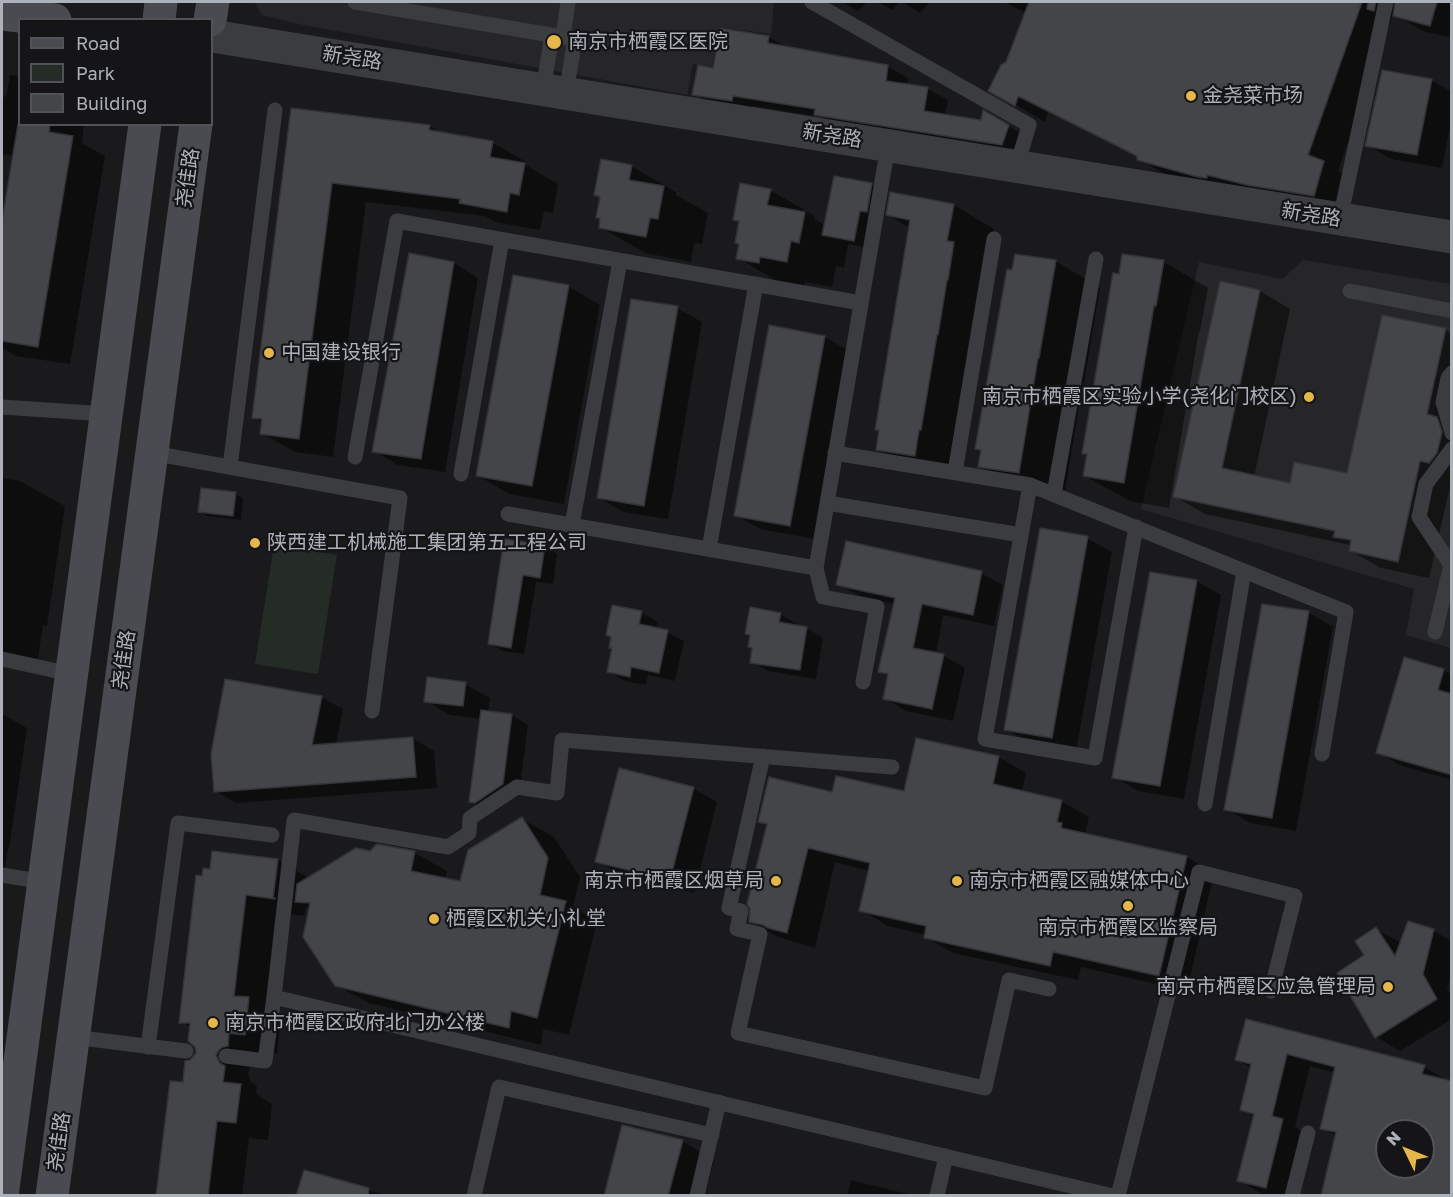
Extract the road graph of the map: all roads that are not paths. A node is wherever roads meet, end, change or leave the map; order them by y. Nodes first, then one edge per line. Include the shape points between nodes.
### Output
1 (161, 2) edge
2 (213, 2) edge
3 (355, 2) edge
4 (568, 2) edge
5 (812, 2) edge
6 (1386, 2) edge
7 (2, 15) edge
8 (33, 18) edge
9 (159, 18) edge
10 (210, 18) edge
11 (213, 36) edge
12 (557, 36) junction
13 (555, 92) junction
14 (275, 110) dead end
15 (145, 126) edge
16 (196, 126) edge
17 (888, 146) junction
18 (1017, 166) junction
19 (1340, 219) junction
20 (1452, 237) edge
21 (994, 239) dead end
22 (502, 240) junction
23 (1096, 259) dead end
24 (620, 261) junction
25 (756, 284) junction
26 (1350, 291) dead end
27 (861, 303) junction
28 (1452, 311) edge
29 (1452, 373) edge
30 (2, 407) edge
31 (106, 414) junction
32 (1452, 433) edge
33 (1452, 449) edge
34 (152, 453) junction
35 (836, 453) junction
36 (355, 457) dead end
37 (230, 467) junction
38 (955, 472) junction
39 (461, 474) dead end
40 (1030, 484) junction
41 (1054, 494) junction
42 (827, 503) junction
43 (508, 514) dead end
44 (572, 525) junction
45 (1136, 527) junction
46 (1021, 535) junction
47 (709, 549) junction
48 (816, 568) junction
49 (1244, 571) junction
50 (1435, 632) dead end
51 (2, 659) edge
52 (72, 674) junction
53 (863, 681) dead end
54 (372, 711) dead end
55 (1322, 754) dead end
56 (763, 756) junction
57 (892, 767) dead end
58 (1206, 804) dead end
59 (272, 835) dead end
60 (2, 875) edge
61 (44, 882) junction
62 (1049, 989) dead end
63 (1271, 991) dead end
64 (274, 997) junction
65 (73, 1037) junction
66 (148, 1047) junction
67 (186, 1051) dead end
68 (226, 1056) dead end
69 (719, 1102) junction
70 (1308, 1133) dead end
71 (712, 1135) junction
72 (946, 1156) junction
73 (2, 1196) edge
74 (52, 1196) edge
75 (474, 1196) edge
76 (698, 1196) edge
77 (937, 1196) edge
78 (1113, 1196) edge
79 (1118, 1196) edge
80 (1292, 1196) edge

1 - 9 main road
2 - 10 main road
3 - 12 lane
4 - 12 lane
5 - 18 lane via 1029,126
6 - 19 lane
7 - 8 main road
11 - 13 street, 新尧路
12 - 13 lane
12 - 13 lane via 575,39
13 - 17 street, 新尧路
14 - 37 lane
15 - 31 main road
16 - 34 main road, 尧佳路
17 - 18 street, 新尧路
17 - 27 lane
18 - 19 street, 新尧路
19 - 20 street, 新尧路
21 - 38 lane
22 - 24 lane
22 - 36 lane via 397,221
22 - 39 lane
23 - 41 lane
24 - 25 lane
24 - 44 lane
25 - 27 lane
25 - 47 lane
26 - 28 lane
27 - 35 lane
29 - 32 lane via 1443,402
30 - 31 lane
31 - 52 main road
33 - 50 lane via 1426,484 1419,517 1451,565
34 - 37 lane
34 - 65 main road, 尧佳路
35 - 38 lane
35 - 42 lane
37 - 54 lane via 400,498
38 - 40 lane
40 - 41 lane
40 - 46 lane
41 - 45 lane
42 - 46 lane
42 - 48 lane
43 - 44 lane
44 - 47 lane
45 - 46 lane via 1095,758 985,739
45 - 49 lane
47 - 48 lane
48 - 53 lane via 823,597 877,607
49 - 55 lane via 1346,612
49 - 58 lane
51 - 52 lane
52 - 61 main road
56 - 57 lane
56 - 62 lane via 729,908 741,911 737,929 760,934 738,1033 985,1088 1009,980
56 - 64 lane via 562,740 557,794 517,787 470,818 469,833 448,847 294,820
59 - 66 lane via 178,823
60 - 61 lane
61 - 73 main road
63 - 79 lane via 1295,896 1199,872
64 - 68 lane via 265,1060
64 - 69 lane
65 - 66 lane
65 - 74 main road, 尧佳路
66 - 67 lane
69 - 71 lane
69 - 72 lane
70 - 80 lane
71 - 75 lane via 499,1087
71 - 76 lane
72 - 77 lane
72 - 78 lane

